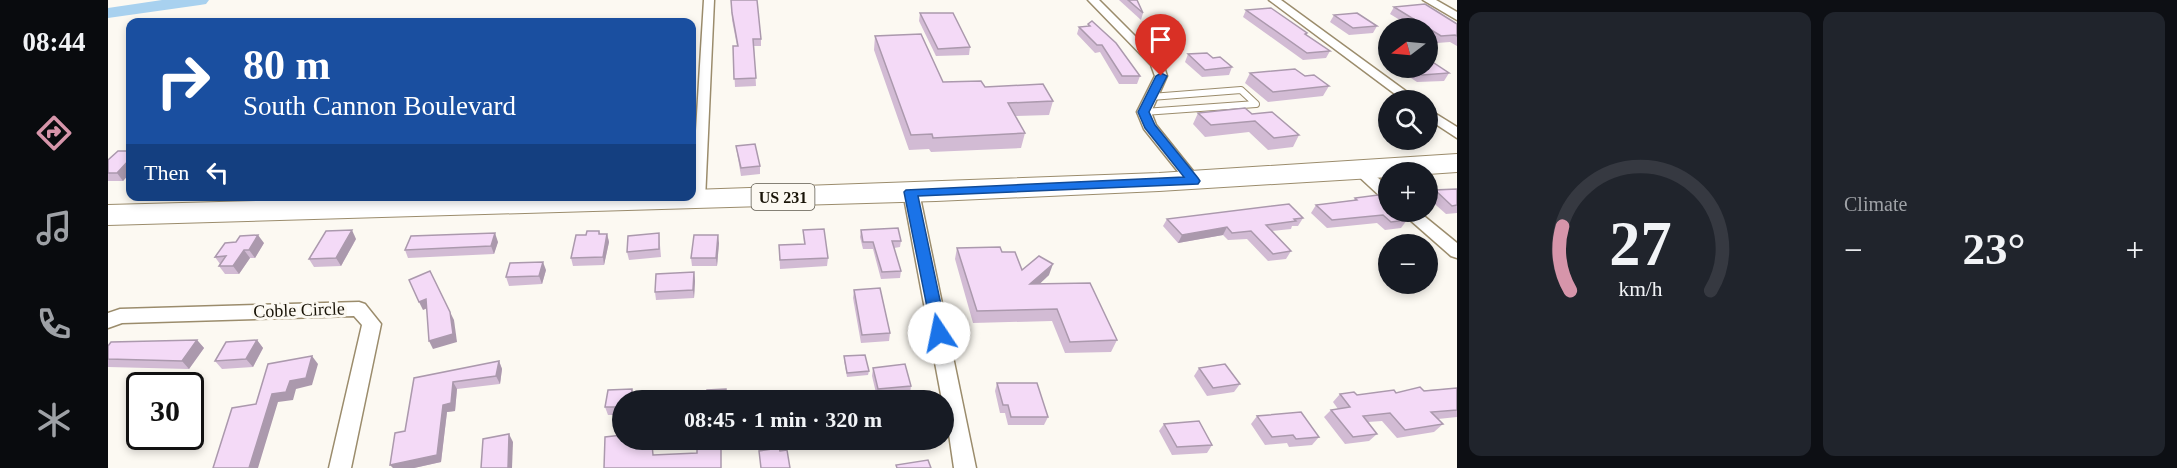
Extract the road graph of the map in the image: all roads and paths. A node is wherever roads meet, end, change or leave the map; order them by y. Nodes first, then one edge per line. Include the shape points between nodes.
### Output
1 (709, 0) edge
2 (1093, 0) edge
3 (1274, 0) edge
4 (1428, 0) edge
5 (1457, 17) edge
6 (1397, 90) edge
7 (1151, 97) junction
8 (1144, 112) junction
9 (1438, 120) edge
10 (1457, 134) edge
11 (1457, 163) edge
12 (1361, 171) junction
13 (1193, 181) junction
14 (1378, 186) edge
15 (911, 192) junction
16 (697, 200) joint
17 (658, 201) edge
18 (108, 215) edge
19 (1421, 222) edge
20 (1457, 252) edge
21 (108, 321) edge
22 (340, 468) edge
23 (965, 468) edge

1 - 16 street
2 - 7 street via 1157,64 1161,76
3 - 6 street
4 - 5 street
7 - 8 street
7 - 8 lane via 1241,90 1256,104
8 - 13 street via 1149,126
9 - 10 street
11 - 12 highway, US 231
12 - 13 highway, US 231
12 - 14 street
13 - 15 highway, US 231
15 - 16 highway, US 231
15 - 23 street
17 - 18 highway, US 231
19 - 20 street
21 - 22 street, Coble Circle via 120,316 359,309 372,324

